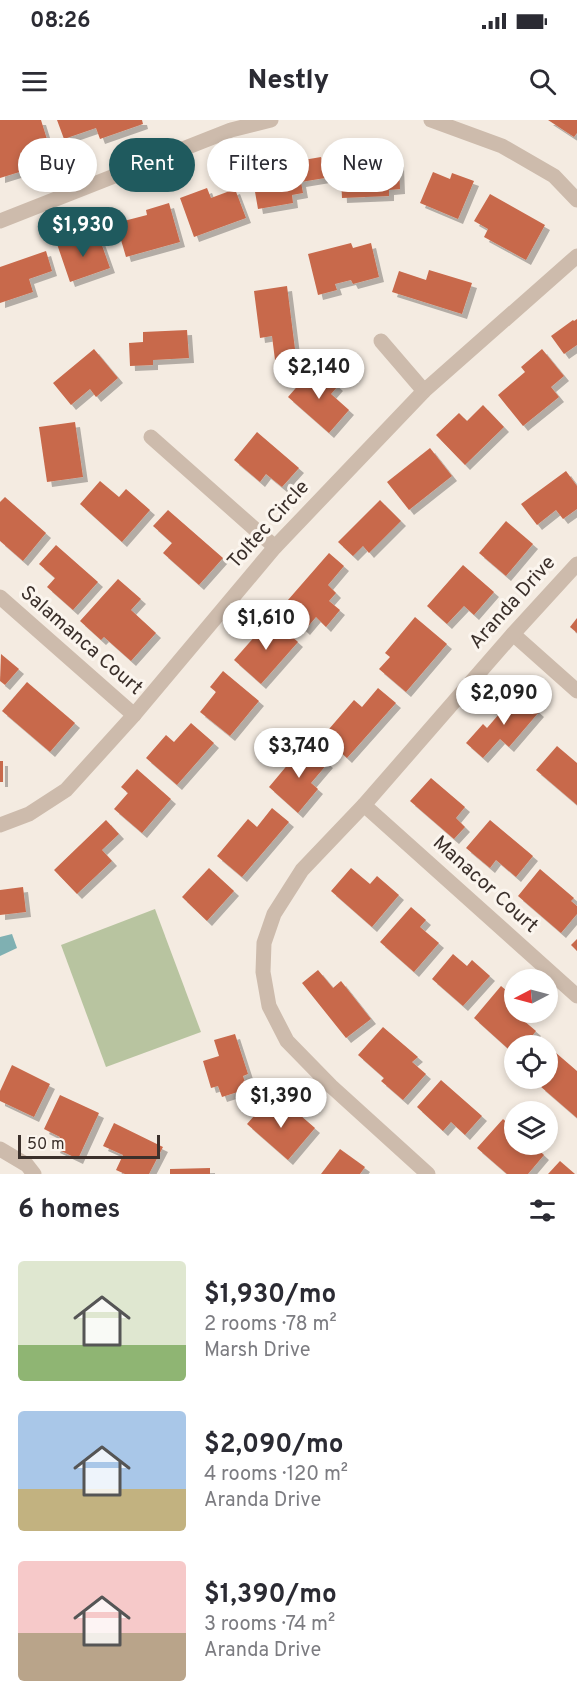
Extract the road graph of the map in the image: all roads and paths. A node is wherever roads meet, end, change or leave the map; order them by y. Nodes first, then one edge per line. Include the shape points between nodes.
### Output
1 (271, 120) edge
2 (431, 120) edge
3 (577, 200) edge
4 (0, 221) edge
5 (577, 256) edge
6 (381, 342) dead end
7 (424, 391) junction
8 (151, 437) dead end
9 (275, 547) junction
10 (577, 564) edge
11 (0, 597) edge
12 (513, 634) junction
13 (577, 691) edge
14 (134, 715) junction
15 (364, 805) junction
16 (0, 825) edge
17 (577, 996) edge
18 (0, 1149) edge
19 (422, 1172) edge
20 (34, 1174) edge

1 - 4 street via 231,130
2 - 3 street via 502,146 554,176
5 - 7 street, Toltec Circle
6 - 7 street
7 - 9 street, Toltec Circle
8 - 9 street
9 - 14 street, Toltec Circle
10 - 12 street, Aranda Drive
11 - 14 street, Salamanca Court
12 - 13 street
12 - 15 street, Aranda Drive
14 - 16 street, Toltec Circle via 66,790 29,814
15 - 17 street, Manacor Court
15 - 19 street, Aranda Drive via 302,870 274,914 264,943 263,972 269,1006 287,1041
18 - 20 street via 27,1165

